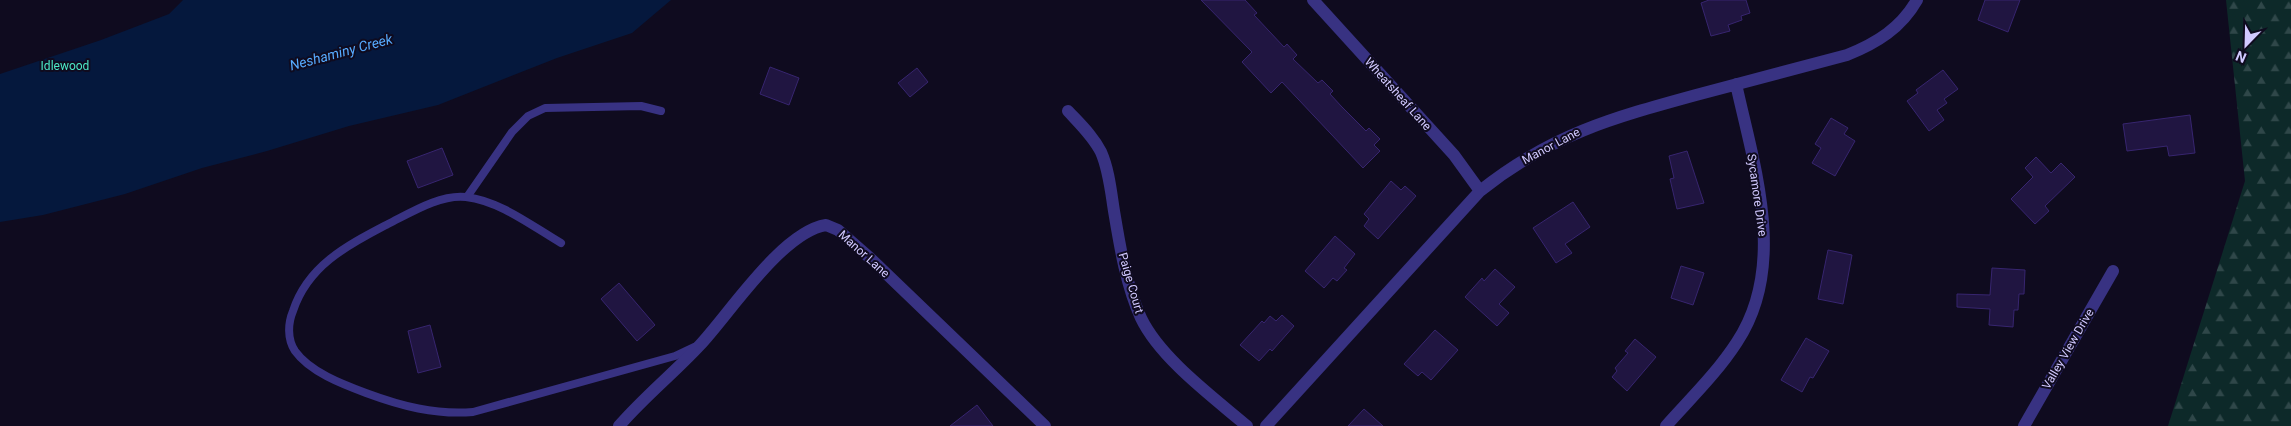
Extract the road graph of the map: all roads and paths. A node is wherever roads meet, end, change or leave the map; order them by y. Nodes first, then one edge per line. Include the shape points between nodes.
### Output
1 (1313, 0) edge
2 (1917, 0) edge
3 (1736, 84) junction
4 (1068, 111) dead end
5 (661, 112) dead end
6 (1480, 192) junction
7 (467, 197) junction
8 (561, 244) dead end
9 (2113, 272) dead end
10 (701, 344) junction
11 (619, 426) edge
12 (1045, 426) edge
13 (1246, 426) edge
14 (1266, 426) edge
15 (1666, 426) edge
16 (2024, 426) edge

1 - 6 street, Wheatsheaf Lane via 1454,155
2 - 3 street, Manor Lane via 1897,26 1864,48
3 - 6 street, Manor Lane via 1594,125 1564,137 1518,163
3 - 15 street, Sycamore Drive via 1764,228 1759,288 1738,341
4 - 13 street, Paige Court via 1091,136 1102,154 1131,290 1146,327 1173,361
5 - 7 lane via 641,106 545,108 528,116 512,132
6 - 14 street, Manor Lane
7 - 8 lane via 507,212
7 - 10 lane via 442,200 400,218 347,246 318,268 296,300 290,320 294,350 320,372 355,389 392,403 454,413 473,412 675,356
9 - 16 street, Valley View Drive
10 - 11 street, Manor Lane
10 - 12 street, Manor Lane via 745,289 779,254 807,232 826,225 838,230 870,258

